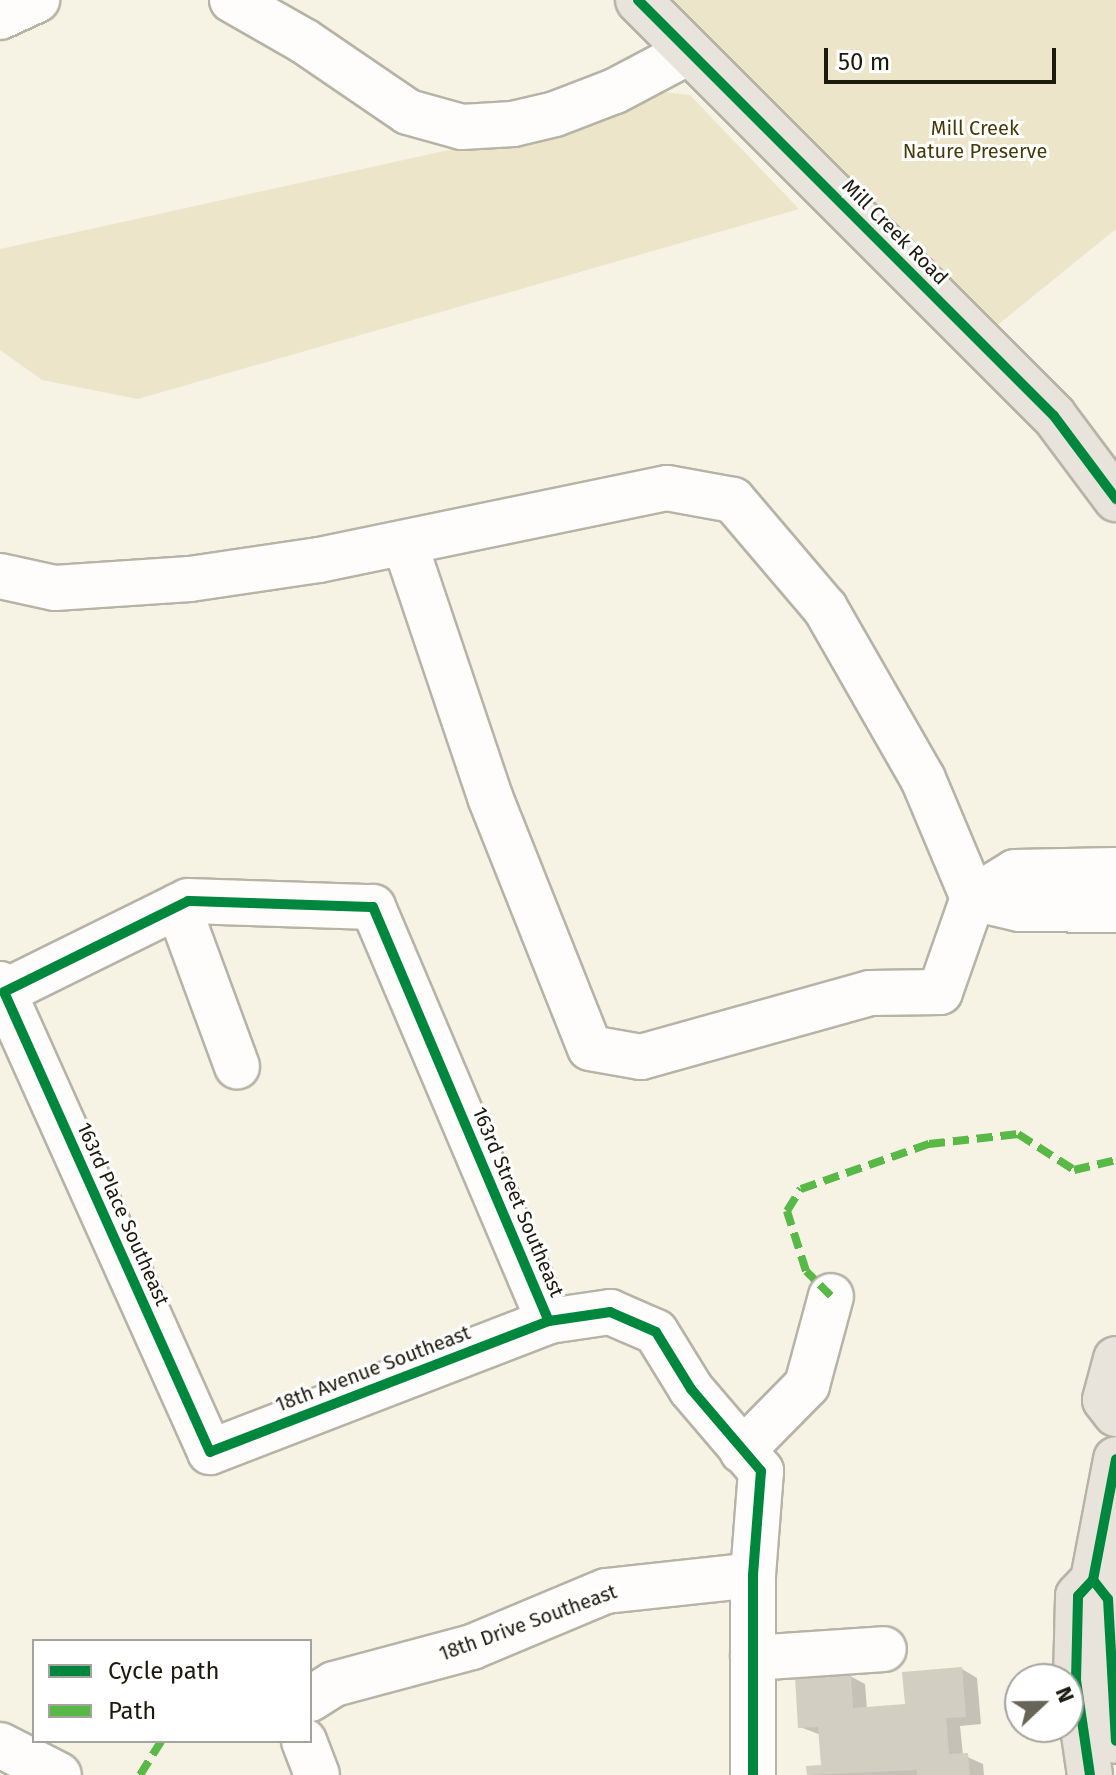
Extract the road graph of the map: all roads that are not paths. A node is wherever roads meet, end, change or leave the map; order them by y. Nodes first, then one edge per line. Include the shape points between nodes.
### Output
1 (37, 0) edge
2 (232, 0) edge
3 (638, 0) edge
4 (0, 17) edge
5 (689, 52) junction
6 (1116, 499) edge
7 (405, 544) junction
8 (0, 576) edge
9 (1116, 870) edge
10 (973, 898) junction
11 (178, 906) junction
12 (1116, 910) edge
13 (2, 988) edge
14 (237, 1066) dead end
15 (831, 1296) dead end
16 (549, 1321) junction
17 (1116, 1359) edge
18 (1116, 1414) edge
19 (742, 1451) junction
20 (210, 1452) joint
21 (1116, 1459) edge
22 (753, 1575) junction
23 (1093, 1580) junction
24 (884, 1649) dead end
25 (753, 1658) junction
26 (312, 1698) edge
27 (1116, 1741) edge
28 (305, 1743) edge
29 (0, 1745) edge
30 (59, 1775) edge
31 (317, 1775) edge
32 (753, 1775) edge
33 (1090, 1775) edge

1 - 4 street
2 - 5 street via 304,41 408,112 462,127 513,124 555,114 615,91
3 - 5 main road, Mill Creek Road
5 - 6 main road, Mill Creek Road via 1054,416
7 - 8 street via 190,579 55,588
7 - 10 street via 667,488 733,500 825,608 923,779
7 - 10 street via 490,797 590,1048 641,1057 870,993 940,992
9 - 10 street via 1015,872
10 - 12 street via 1020,909
11 - 13 street
11 - 14 street
11 - 16 street, 163rd Street Southeast via 188,901 373,907
13 - 20 street, 163rd Place Southeast
15 - 19 street via 807,1385
16 - 19 street, 163rd Street Southeast via 610,1312 656,1332 691,1389
16 - 20 street, 18th Avenue Southeast
17 - 18 main road via 1105,1400
19 - 22 street, 163rd Street Southeast via 761,1471
21 - 23 main road
22 - 25 street, 163rd Street Southeast
22 - 26 street, 18th Drive Southeast via 606,1591 472,1647 334,1684
23 - 27 main road via 1108,1599
23 - 33 main road via 1078,1596 1076,1640
24 - 25 street
25 - 32 street, 163rd Street Southeast
28 - 31 street
29 - 30 street

